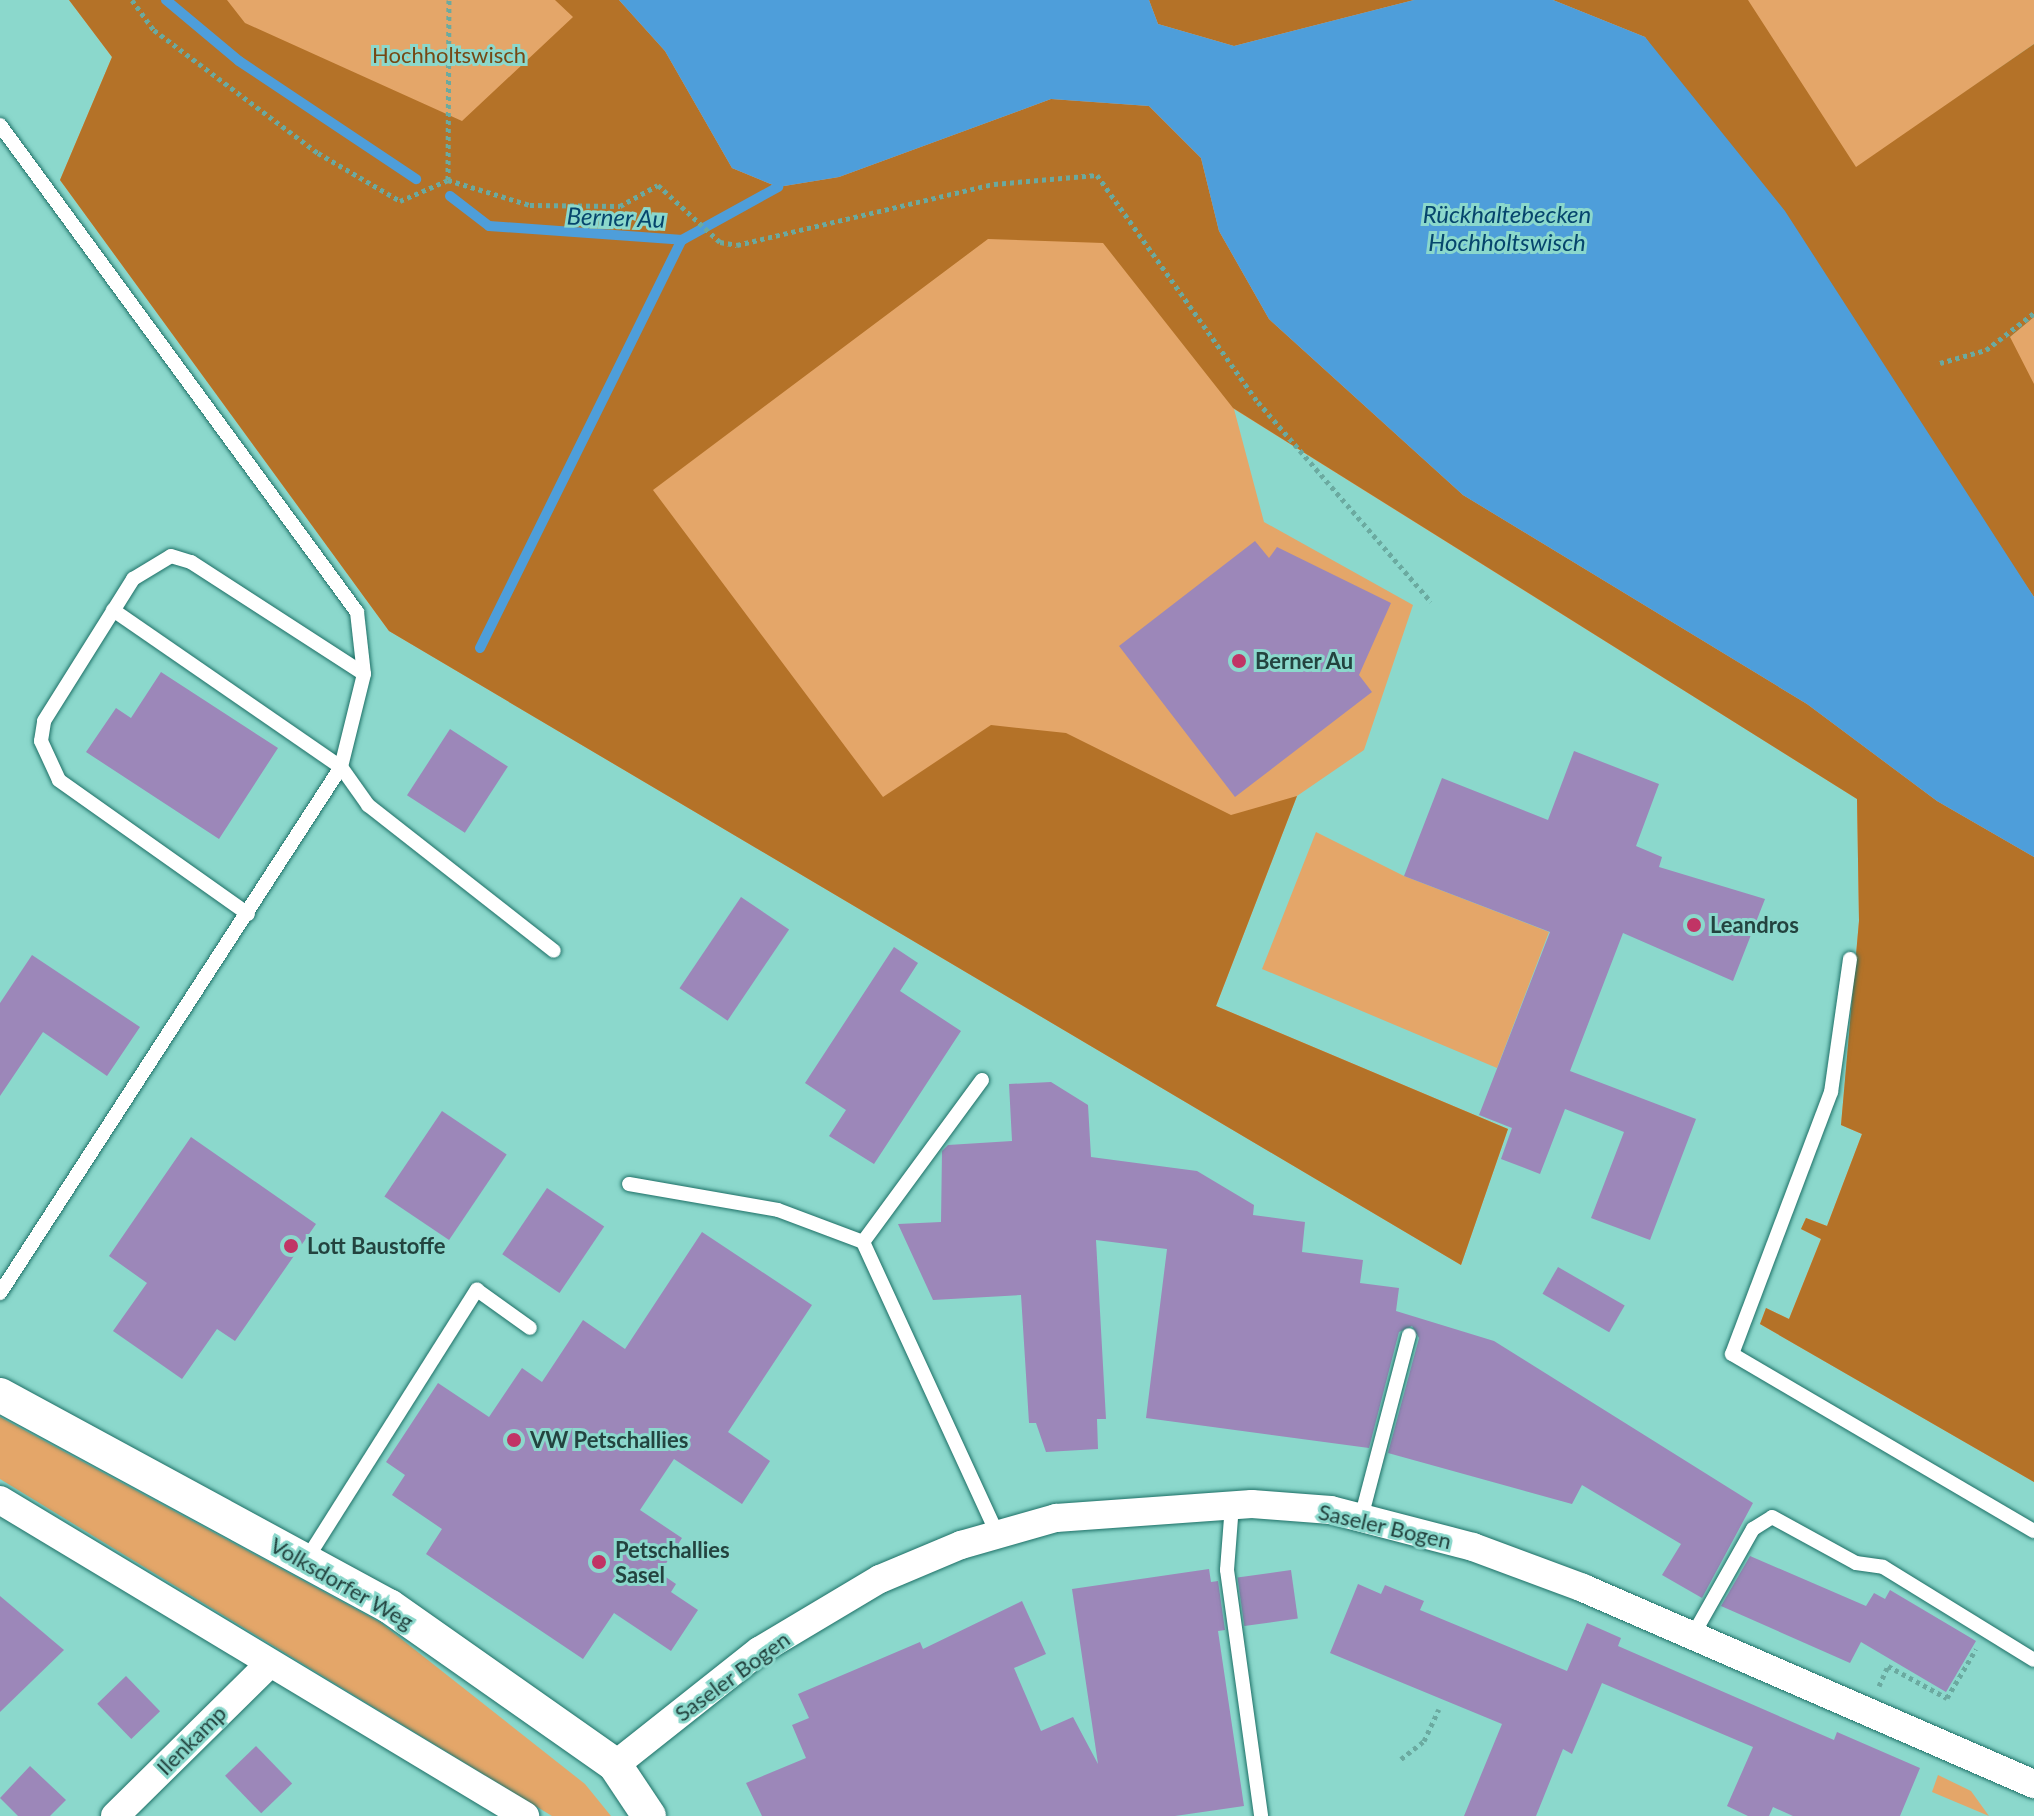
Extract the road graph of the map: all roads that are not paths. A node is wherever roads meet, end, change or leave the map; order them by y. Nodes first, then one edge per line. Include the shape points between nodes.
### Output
1 (0, 125) edge
2 (113, 610) junction
3 (364, 674) junction
4 (341, 767) junction
5 (248, 914) junction
6 (554, 951) dead end
7 (1850, 959) dead end
8 (982, 1080) dead end
9 (629, 1184) dead end
10 (863, 1242) junction
11 (0, 1293) edge
12 (530, 1328) dead end
13 (1409, 1335) dead end
14 (0, 1395) edge
15 (0, 1500) edge
16 (1232, 1505) junction
17 (1361, 1518) junction
18 (2034, 1531) edge
19 (997, 1534) junction
20 (306, 1561) junction
21 (1693, 1635) junction
22 (2034, 1660) edge
23 (268, 1665) junction
24 (615, 1765) junction
25 (2034, 1784) edge
26 (115, 1816) edge
27 (525, 1816) edge
28 (649, 1816) edge
29 (1261, 1816) edge

1 - 3 lane via 357,612
2 - 3 lane via 143,568 171,556 191,562
2 - 4 lane
2 - 5 lane via 44,721 49,764 75,795
3 - 4 lane
4 - 5 lane
4 - 6 lane via 368,805
5 - 11 lane
7 - 18 lane via 1831,1092 1732,1354
8 - 10 lane
9 - 10 lane via 778,1210
10 - 19 lane
12 - 20 lane via 477,1290
13 - 17 lane
14 - 20 street, Volksdorfer Weg
15 - 23 street
16 - 17 street, Saseler Bogen
16 - 19 street, Saseler Bogen via 1056,1518
16 - 29 lane via 1227,1570
17 - 21 street, Saseler Bogen via 1473,1547
19 - 24 street, Saseler Bogen via 880,1579 759,1651
20 - 24 street, Volksdorfer Weg via 389,1606
21 - 22 lane via 1753,1529 1772,1517 1856,1563 1883,1567
21 - 25 street, Saseler Bogen
23 - 26 street, Ilenkamp
23 - 27 street
24 - 28 street, Volksdorfer Weg

